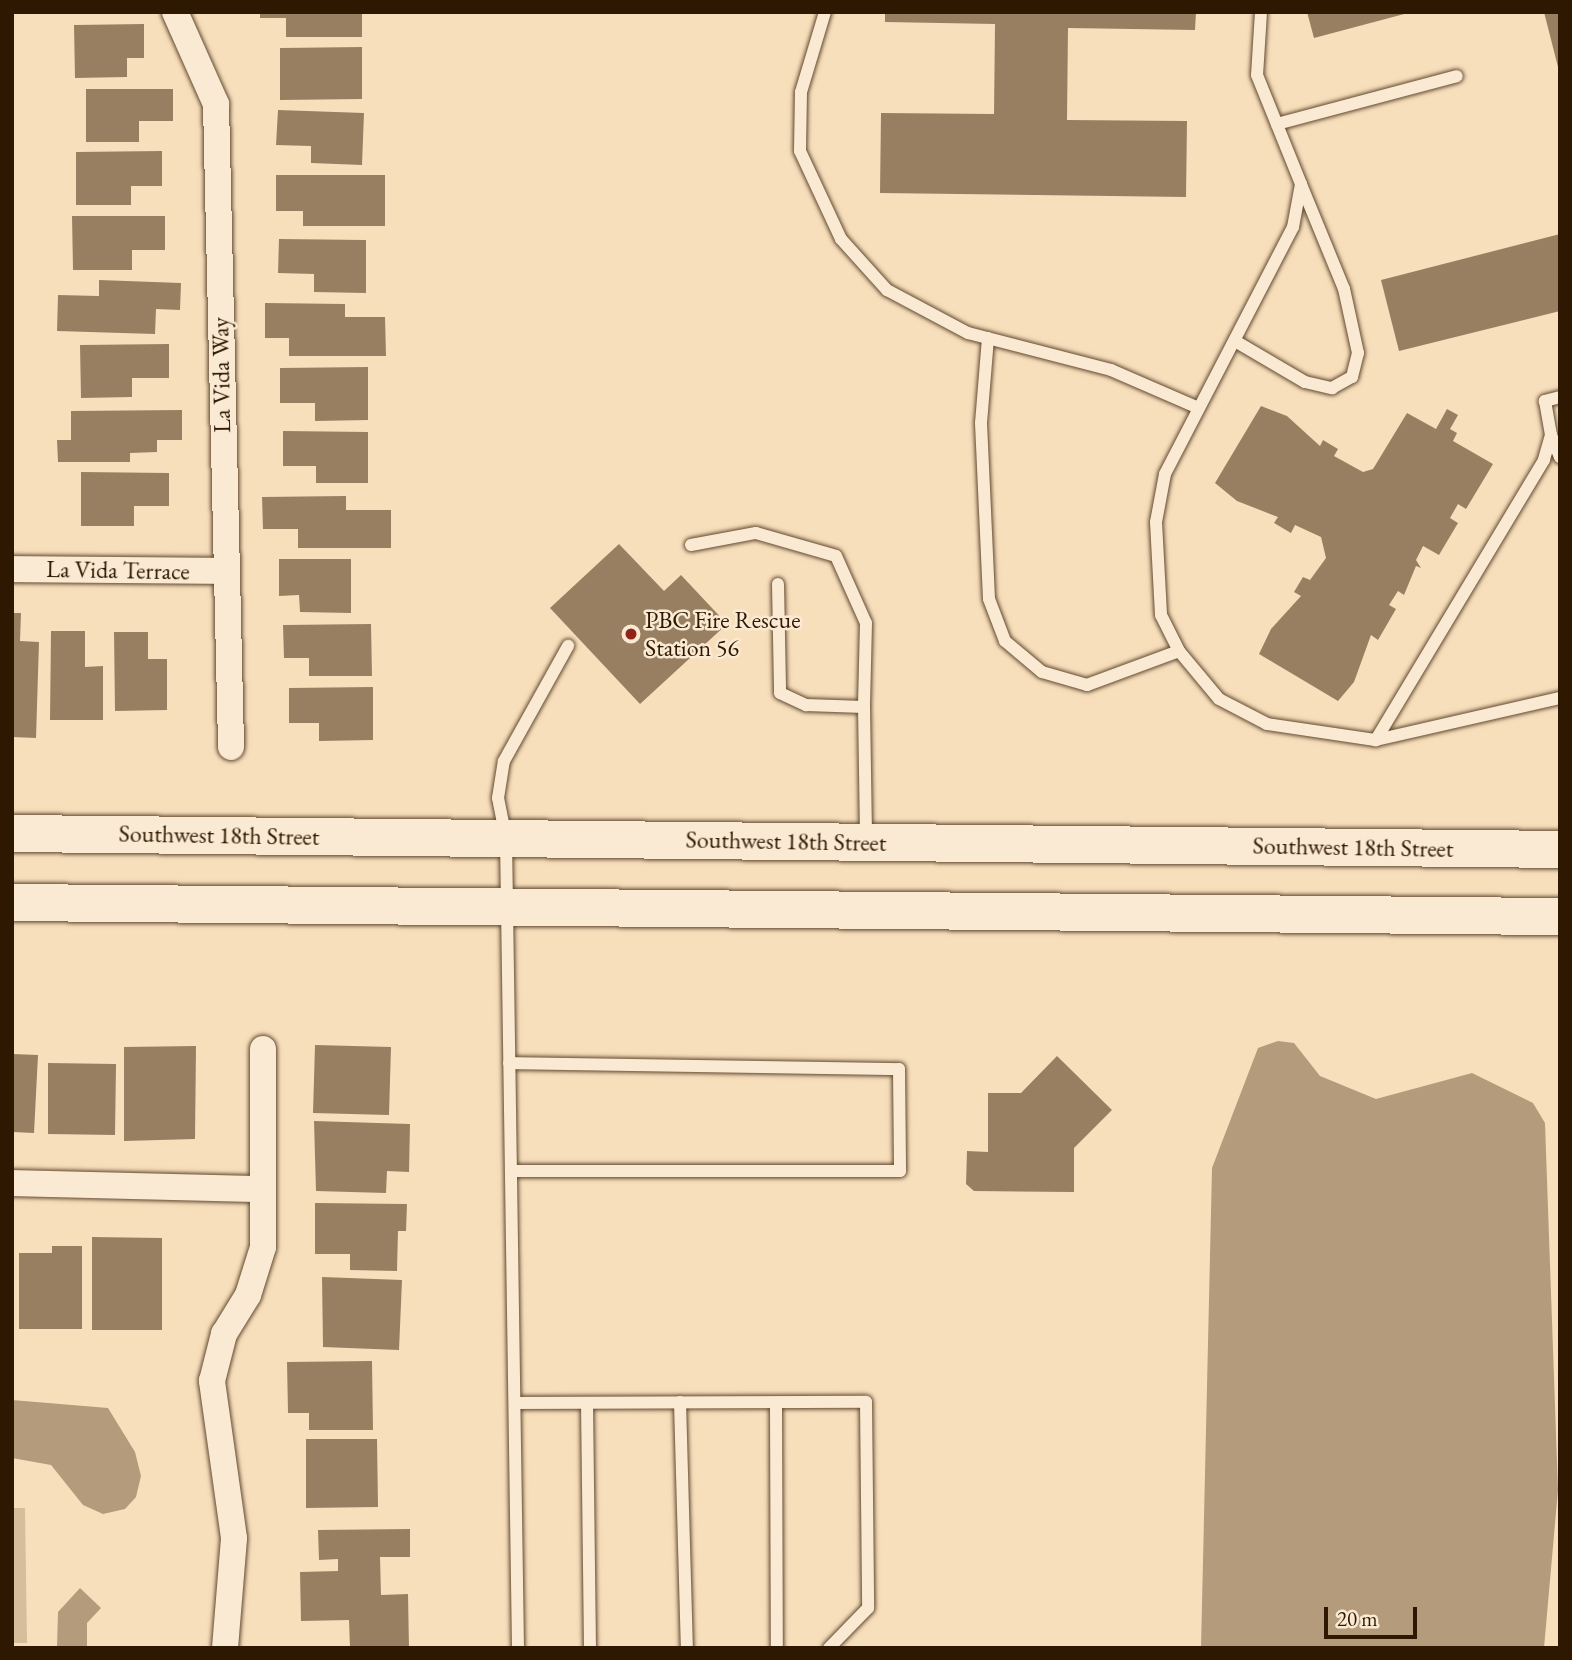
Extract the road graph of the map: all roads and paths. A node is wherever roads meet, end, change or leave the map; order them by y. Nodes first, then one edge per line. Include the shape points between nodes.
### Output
1 (175, 12) edge
2 (825, 12) edge
3 (1261, 12) edge
4 (1457, 76) dead end
5 (1277, 124) junction
6 (1301, 184) junction
7 (988, 338) junction
8 (1235, 341) junction
9 (1560, 397) edge
10 (1196, 407) junction
11 (1551, 435) junction
12 (1560, 457) edge
13 (691, 545) dead end
14 (12, 569) edge
15 (224, 571) junction
16 (778, 584) dead end
17 (568, 646) dead end
18 (1179, 651) junction
19 (1560, 698) edge
20 (864, 707) junction
21 (1376, 740) junction
22 (231, 747) dead end
23 (12, 833) edge
24 (506, 838) junction
25 (866, 842) junction
26 (1560, 849) edge
27 (12, 902) edge
28 (506, 906) junction
29 (1560, 916) edge
30 (263, 1049) dead end
31 (509, 1063) junction
32 (511, 1171) junction
33 (12, 1183) edge
34 (262, 1189) junction
35 (680, 1402) junction
36 (776, 1402) junction
37 (515, 1403) junction
38 (587, 1403) junction
39 (225, 1648) edge
40 (517, 1648) edge
41 (590, 1648) edge
42 (687, 1648) edge
43 (777, 1648) edge
44 (829, 1648) edge

1 - 15 street, La Vida Way via 216,104
2 - 7 lane via 801,92 800,151 819,201 841,239 887,290
3 - 5 lane via 1257,75
4 - 5 lane
5 - 6 lane
6 - 8 lane via 1293,227
6 - 8 lane via 1344,289 1358,353 1352,377 1332,388 1305,382
7 - 10 lane via 1111,370
7 - 18 lane via 981,423 989,599 1005,641 1042,673 1087,685
8 - 10 lane
9 - 11 lane via 1545,401
10 - 18 lane via 1165,474 1156,523 1161,615
11 - 12 lane
11 - 21 lane via 1544,460
13 - 20 lane via 756,533 836,556 866,623
14 - 15 street, La Vida Terrace
15 - 22 street, La Vida Way
16 - 20 lane via 780,693 806,705
17 - 24 lane via 504,761 498,798
18 - 21 lane via 1219,699 1267,724
19 - 21 lane
20 - 25 lane
23 - 24 main road, Southwest 18th Street
24 - 25 main road, Southwest 18th Street
24 - 28 lane
25 - 26 main road, Southwest 18th Street
27 - 28 main road
28 - 29 main road
28 - 31 lane
30 - 34 street
31 - 32 lane
31 - 32 lane via 899,1069 900,1171
32 - 37 lane
33 - 34 street
34 - 39 street via 259,1268 224,1334 212,1381 234,1538
35 - 36 lane
35 - 38 lane
35 - 42 lane
36 - 43 lane
36 - 44 lane via 866,1402 868,1608
37 - 38 lane
37 - 40 lane
38 - 41 lane

